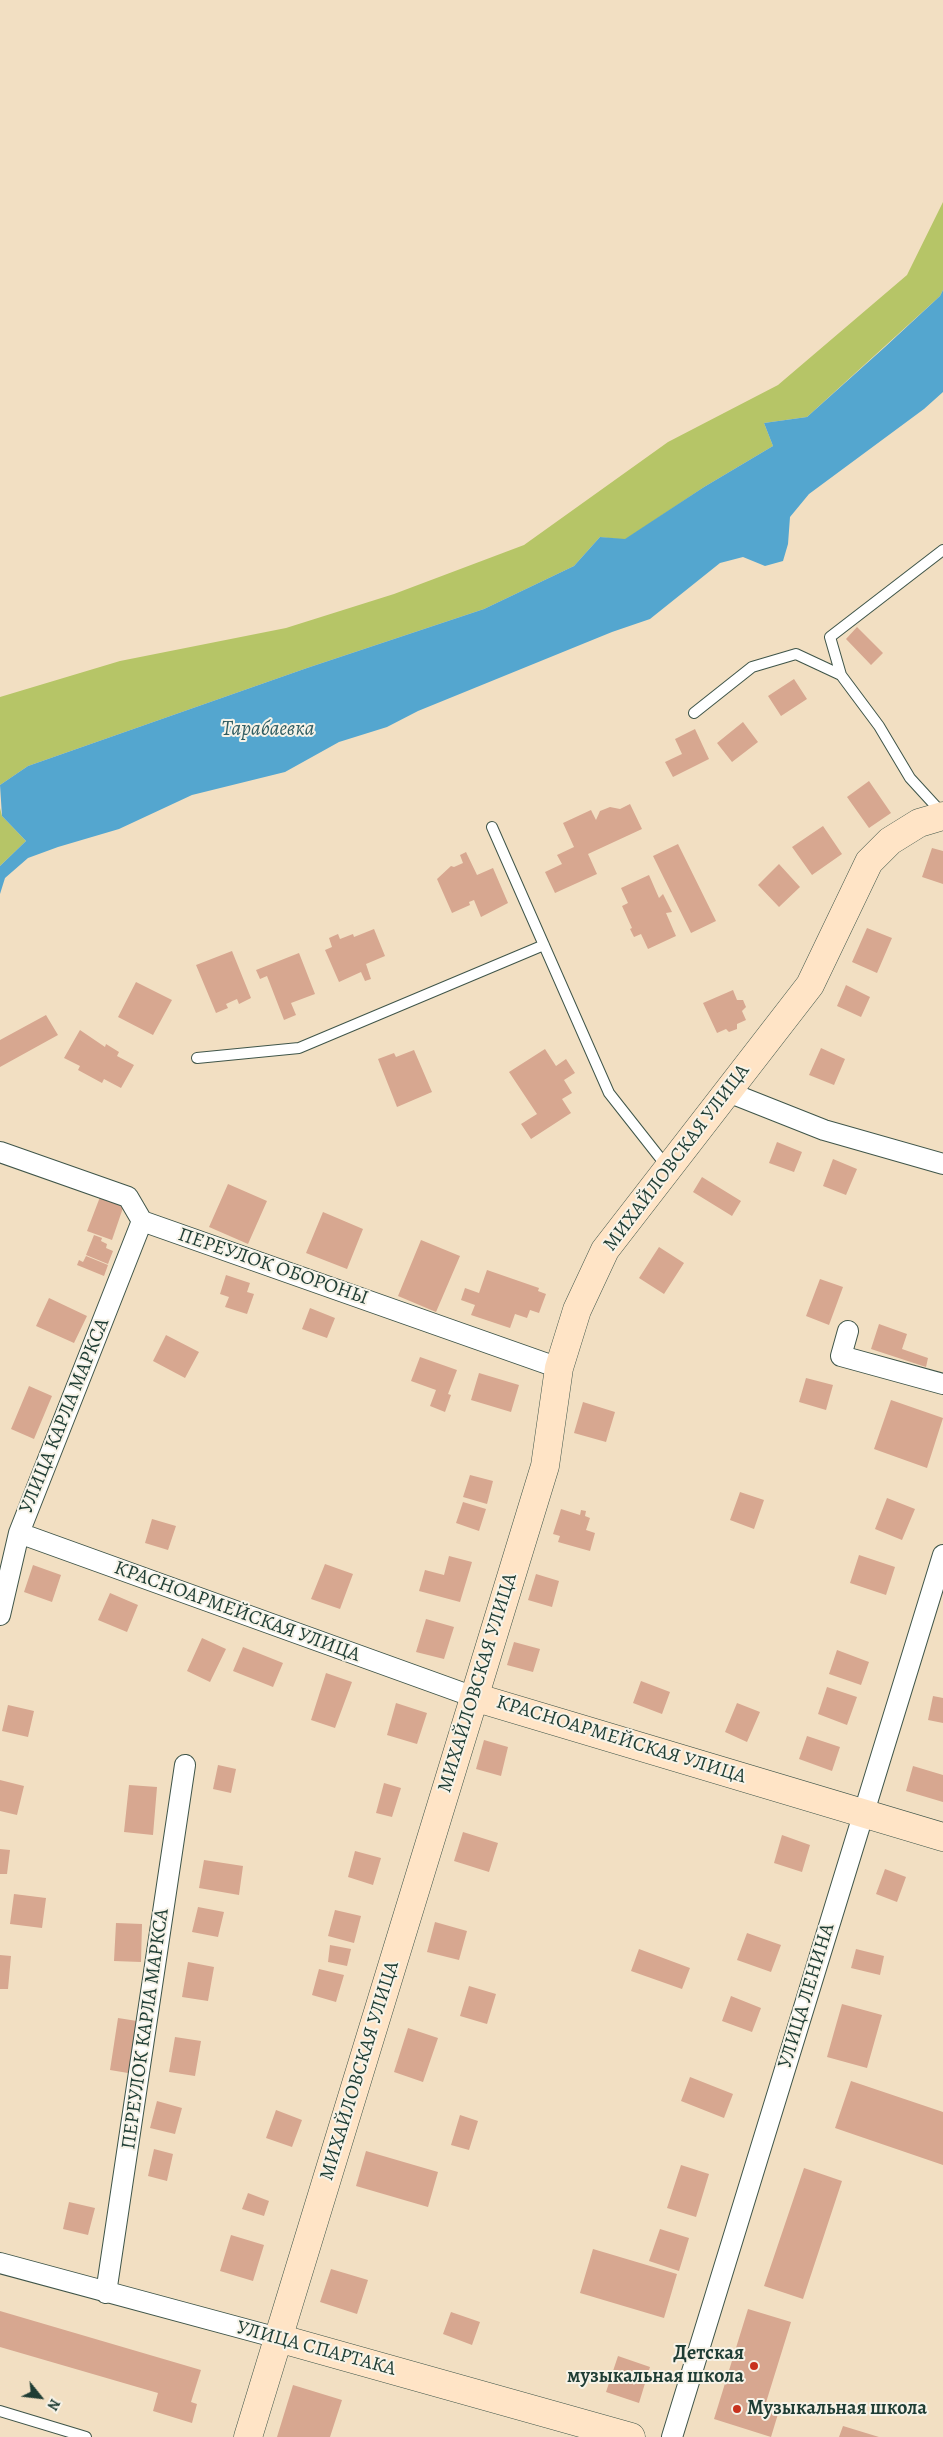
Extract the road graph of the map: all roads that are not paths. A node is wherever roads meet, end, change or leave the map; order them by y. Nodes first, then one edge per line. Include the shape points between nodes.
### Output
1 (943, 550) edge
2 (841, 675) junction
3 (694, 713) dead end
4 (943, 815) edge
5 (492, 827) dead end
6 (544, 945) junction
7 (197, 1058) dead end
8 (728, 1092) junction
9 (0, 1152) edge
10 (943, 1164) edge
11 (668, 1168) junction
12 (142, 1221) junction
13 (848, 1331) dead end
14 (559, 1368) junction
15 (943, 1384) edge
16 (19, 1533) junction
17 (7, 1552) edge
18 (943, 1555) edge
19 (0, 1615) edge
20 (474, 1697) junction
21 (185, 1765) dead end
22 (863, 1812) junction
23 (943, 1837) edge
24 (0, 2264) edge
25 (106, 2293) junction
26 (278, 2338) junction
27 (0, 2411) edge
28 (86, 2437) edge
29 (248, 2437) edge
30 (631, 2437) edge
31 (672, 2437) edge

1 - 2 lane via 830,637
2 - 3 lane via 796,654 752,667
2 - 4 lane via 879,726 910,778
4 - 8 street, МИХАЙЛОВСКАЯ УЛИЦА via 920,823 890,841 869,862 810,985
5 - 6 lane
6 - 7 lane via 299,1048
6 - 11 lane via 609,1094
8 - 10 street via 824,1130
8 - 11 street, МИХАЙЛОВСКАЯ УЛИЦА
9 - 12 street via 128,1197
11 - 14 street, МИХАЙЛОВСКАЯ УЛИЦА via 605,1250 577,1310
12 - 14 street, ПЕРЕУЛОК ОБОРОНЫ
12 - 16 street, УЛИЦА КАРЛА МАРКСА
13 - 15 street via 842,1356
14 - 20 street, МИХАЙЛОВСКАЯ УЛИЦА via 544,1466
16 - 17 street, УЛИЦА КАРЛА МАРКСА
16 - 20 street, КРАСНОАРМЕЙСКАЯ УЛИЦА
17 - 19 street, УЛИЦА КАРЛА МАРКСА
18 - 22 street, УЛИЦА ЛЕНИНА
20 - 22 street, КРАСНОАРМЕЙСКАЯ УЛИЦА
20 - 26 street, МИХАЙЛОВСКАЯ УЛИЦА
21 - 25 street, ПЕРЕУЛОК КАРЛА МАРКСА
22 - 23 street, КРАСНОАРМЕЙСКАЯ УЛИЦА
22 - 31 street, УЛИЦА ЛЕНИНА
24 - 25 street, УЛИЦА СПАРТАКА
25 - 26 street, УЛИЦА СПАРТАКА
26 - 29 street, МИХАЙЛОВСКАЯ УЛИЦА
26 - 30 street, УЛИЦА СПАРТАКА
27 - 28 lane

